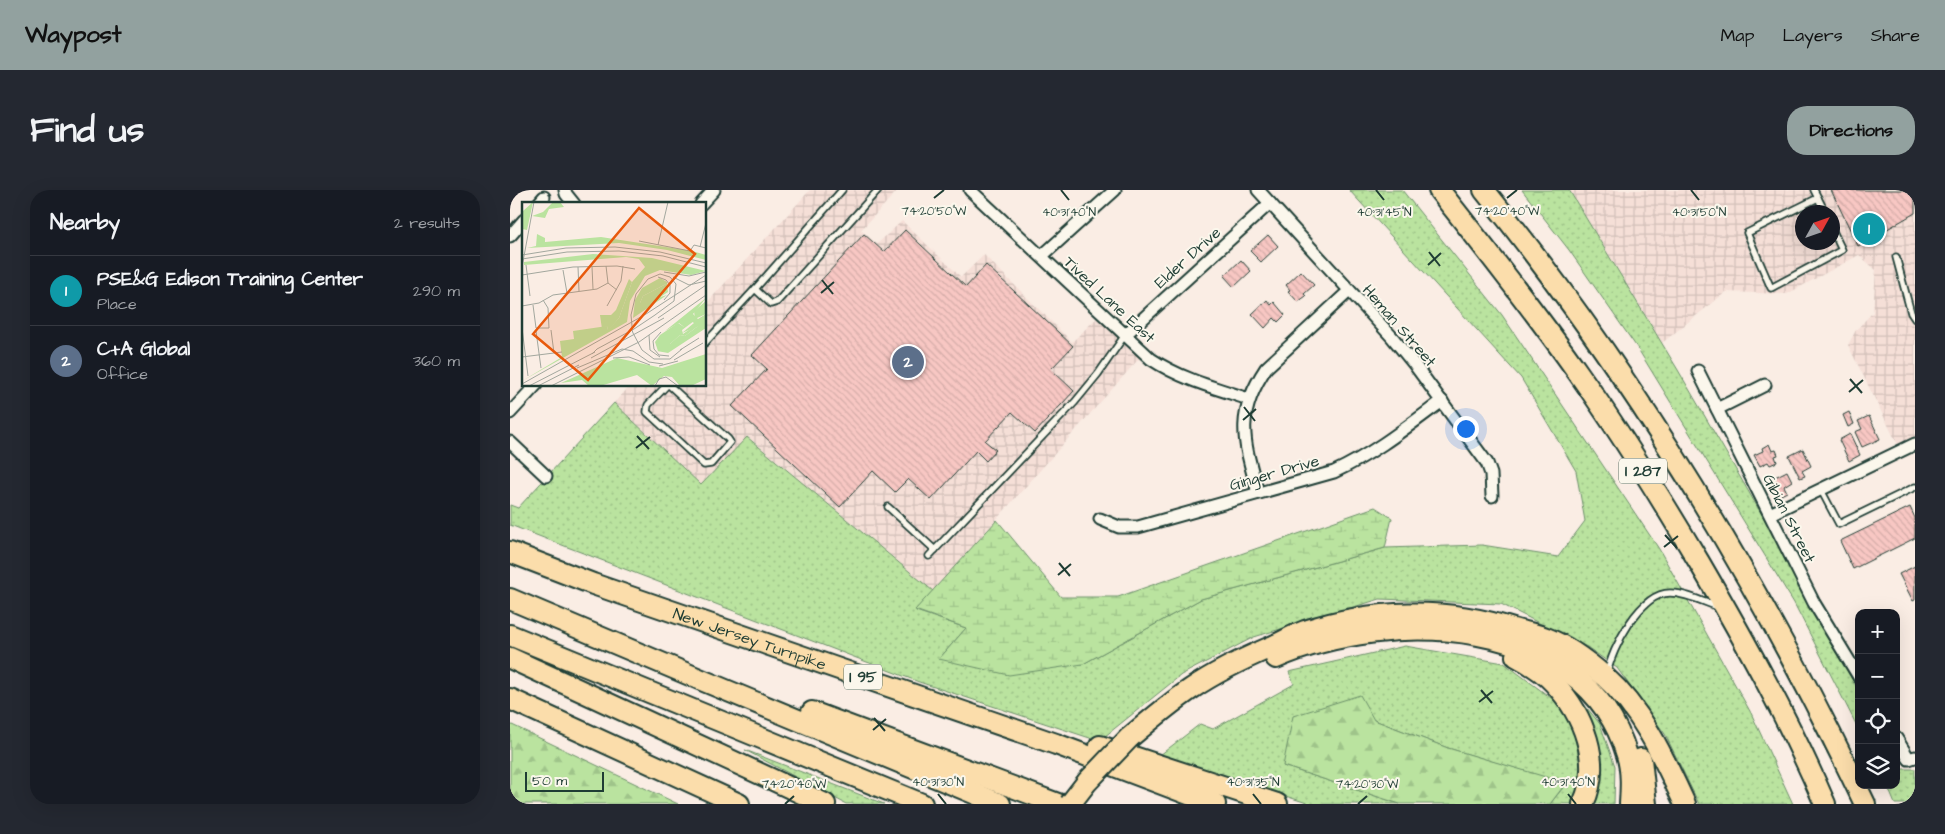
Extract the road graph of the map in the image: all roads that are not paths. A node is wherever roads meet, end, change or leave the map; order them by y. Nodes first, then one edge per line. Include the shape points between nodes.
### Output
1 (565, 190) edge
2 (714, 190) edge
3 (842, 190) edge
4 (970, 190) edge
5 (1115, 190) edge
6 (1258, 190) edge
7 (1439, 190) edge
8 (1484, 190) edge
9 (1814, 190) edge
10 (875, 191) edge
11 (1818, 198) junction
12 (572, 202) edge
13 (703, 202) edge
14 (1270, 203) junction
15 (1804, 205) edge
16 (1822, 205) edge
17 (1795, 209) edge
18 (522, 222) edge
19 (510, 236) edge
20 (1840, 246) edge
21 (1042, 256) junction
22 (1896, 256) dead end
23 (755, 289) junction
24 (1349, 291) junction
25 (1915, 318) edge
26 (1125, 335) junction
27 (706, 343) edge
28 (1698, 371) dead end
29 (1765, 384) dead end
30 (535, 386) edge
31 (667, 386) edge
32 (669, 386) edge
33 (1248, 399) junction
34 (1442, 401) junction
35 (1717, 409) junction
36 (510, 413) edge
37 (510, 442) edge
38 (1915, 444) edge
39 (546, 476) dead end
40 (1915, 488) edge
41 (1821, 490) junction
42 (1258, 493) junction
43 (1492, 496) dead end
44 (888, 507) dead end
45 (1770, 514) junction
46 (1100, 519) dead end
47 (935, 550) junction
48 (510, 552) edge
49 (929, 556) dead end
50 (510, 598) edge
51 (1727, 610) junction
52 (510, 635) edge
53 (1532, 635) junction
54 (1476, 636) junction
55 (510, 658) edge
56 (1855, 670) edge
57 (1606, 678) junction
58 (704, 682) junction
59 (510, 699) edge
60 (997, 723) junction
61 (1136, 740) junction
62 (1900, 744) edge
63 (1915, 757) edge
64 (702, 788) junction
65 (716, 804) edge
66 (739, 804) edge
67 (825, 804) edge
68 (922, 804) edge
69 (1000, 804) edge
70 (1058, 804) edge
71 (1070, 804) edge
72 (1086, 804) edge
73 (1215, 804) edge
74 (1277, 804) edge
75 (1583, 804) edge
76 (1630, 804) edge
77 (1646, 804) edge
78 (1685, 804) edge
79 (1825, 804) edge
80 (1865, 804) edge

1 - 12 street
2 - 13 street
3 - 23 lane
4 - 21 street, Tived Lane East
5 - 21 street
6 - 14 street, Heman Street
7 - 51 highway, I 287 via 1580,374 1659,496
8 - 80 highway, I 287 via 1614,364 1717,524 1811,693
9 - 11 lane
10 - 23 lane via 776,302 771,304
11 - 15 lane
11 - 16 lane
14 - 24 street, Heman Street
14 - 26 street, Elder Drive
17 - 20 lane via 1746,233 1771,288 1842,250
18 - 19 street
21 - 26 street, Tived Lane East
22 - 25 lane
23 - 27 lane
24 - 33 street via 1266,368
24 - 34 street, Heman Street via 1414,364
26 - 33 street, Tived Lane East via 1168,370
26 - 47 lane via 1075,402
28 - 35 street, Gibian Street
29 - 35 street
30 - 36 street
31 - 32 lane via 648,405 648,412 704,466 711,464 730,442
33 - 42 street via 1244,434
34 - 42 street, Ginger Drive via 1356,462 1334,472
34 - 43 street, Heman Street via 1487,463
35 - 45 street, Gibian Street
37 - 39 street
38 - 41 street
40 - 41 lane via 1839,524
41 - 45 street
42 - 46 street, Ginger Drive via 1138,527 1120,527
44 - 47 lane
45 - 56 street, Gibian Street via 1814,603
47 - 49 lane
48 - 60 highway, New Jersey Turnpike / I 95 via 593,584
50 - 58 highway
51 - 57 lane via 1670,593 1651,600 1618,641
51 - 79 highway, I 287
52 - 68 highway
53 - 57 highway via 1546,638 1569,651
53 - 61 highway via 1467,618 1431,614 1378,616 1328,625 1303,632 1221,670 1162,710
53 - 77 highway via 1586,670 1617,705 1640,753
54 - 61 highway via 1439,630 1401,629 1332,639 1308,646 1227,681
54 - 75 highway via 1532,665 1553,681 1579,717 1591,759 1590,780
54 - 76 highway via 1493,638 1538,654 1560,666 1594,694 1614,721 1627,756
55 - 67 highway
57 - 78 highway via 1625,698 1656,744
58 - 69 highway
58 - 70 highway via 759,692
59 - 64 highway
60 - 73 highway, New Jersey Turnpike / I 95
60 - 74 highway via 1040,726
61 - 71 highway, bridge via 1087,782
61 - 72 highway
62 - 63 street via 1909,759
64 - 65 highway
64 - 66 highway

